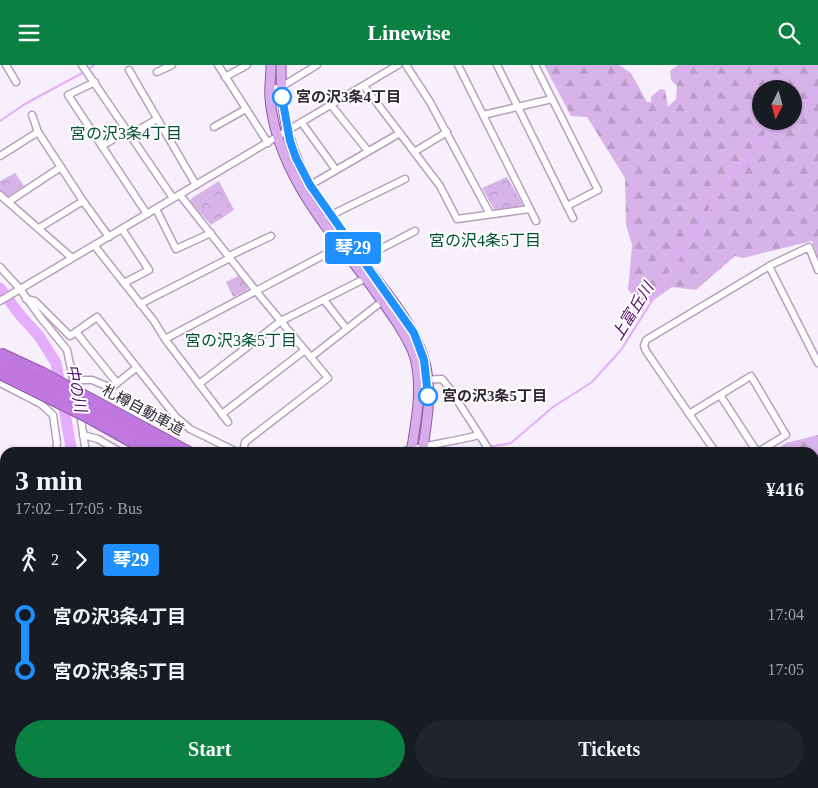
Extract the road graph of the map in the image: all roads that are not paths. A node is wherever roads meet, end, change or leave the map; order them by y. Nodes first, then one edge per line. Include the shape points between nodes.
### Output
1 (6, 65) edge
2 (172, 65) edge
3 (218, 65) edge
4 (247, 65) edge
5 (271, 65) edge
6 (281, 65) edge
7 (318, 65) edge
8 (398, 65) edge
9 (406, 65) edge
10 (458, 65) edge
11 (497, 65) edge
12 (535, 65) edge
13 (83, 66) edge
14 (0, 70) edge
15 (129, 70) dead end
16 (157, 72) dead end
17 (225, 77) junction
18 (93, 80) junction
19 (16, 83) dead end
20 (364, 85) junction
21 (282, 87) junction
22 (270, 90) junction
23 (552, 99) junction
24 (331, 105) junction
25 (517, 107) junction
26 (246, 109) junction
27 (32, 115) dead end
28 (483, 115) junction
29 (157, 119) junction
30 (302, 123) junction
31 (214, 127) dead end
32 (38, 132) junction
33 (287, 132) junction
34 (447, 132) junction
35 (128, 133) junction
36 (400, 133) junction
37 (277, 137) junction
38 (268, 143) junction
39 (102, 146) junction
40 (368, 151) junction
41 (414, 152) junction
42 (0, 156) edge
43 (61, 167) junction
44 (336, 170) junction
45 (405, 179) dead end
46 (196, 185) junction
47 (310, 185) junction
48 (301, 190) junction
49 (0, 195) edge
50 (180, 195) junction
51 (173, 198) junction
52 (8, 201) junction
53 (83, 201) junction
54 (567, 206) junction
55 (156, 209) junction
56 (530, 209) junction
57 (147, 214) junction
58 (490, 214) junction
59 (326, 217) junction
60 (572, 218) dead end
61 (536, 221) dead end
62 (38, 228) junction
63 (122, 229) junction
64 (415, 231) dead end
65 (211, 233) junction
66 (109, 237) junction
67 (271, 237) dead end
68 (345, 244) junction
69 (94, 245) junction
70 (229, 257) junction
71 (72, 258) junction
72 (361, 259) junction
73 (769, 266) junction
74 (0, 267) edge
75 (818, 270) edge
76 (369, 276) junction
77 (124, 283) junction
78 (20, 289) junction
79 (256, 291) junction
80 (26, 299) junction
81 (386, 299) junction
82 (324, 300) junction
83 (0, 301) edge
84 (140, 303) junction
85 (281, 321) junction
86 (346, 328) junction
87 (76, 332) junction
88 (165, 339) junction
89 (305, 350) junction
90 (0, 353) edge
91 (311, 357) junction
92 (0, 363) edge
93 (818, 363) edge
94 (136, 368) junction
95 (0, 374) edge
96 (74, 380) junction
97 (423, 380) junction
98 (0, 383) edge
99 (117, 383) junction
100 (199, 383) junction
101 (720, 395) junction
102 (222, 414) junction
103 (689, 414) junction
104 (228, 422) dead end
105 (83, 435) junction
106 (479, 435) junction
107 (56, 447) edge
108 (85, 447) edge
109 (112, 447) edge
110 (140, 447) edge
111 (159, 447) edge
112 (180, 447) edge
113 (227, 447) edge
114 (245, 447) edge
115 (412, 447) edge
116 (422, 447) edge
117 (430, 447) edge
118 (487, 447) edge
119 (712, 447) edge
120 (754, 447) edge
121 (766, 447) edge

1 - 14 street
1 - 19 street
2 - 16 street
3 - 17 street
4 - 17 street
5 - 22 main road
6 - 21 main road
7 - 21 street
8 - 20 street
9 - 34 street
10 - 28 street
11 - 25 street
12 - 23 street
13 - 18 street
15 - 29 street
17 - 26 street
18 - 35 street
18 - 39 street via 68,95
20 - 24 street
20 - 36 street
21 - 22 street
21 - 33 main road
22 - 37 main road
23 - 25 street
23 - 54 street via 598,190
24 - 30 street
24 - 40 street
25 - 28 street
25 - 54 street
26 - 31 street
26 - 38 street
27 - 32 street
28 - 56 street
29 - 35 street
29 - 46 street
30 - 33 street
30 - 44 street
32 - 42 street
32 - 43 street
33 - 37 street
33 - 47 main road
34 - 41 street
34 - 58 street
35 - 39 street
35 - 51 street
36 - 40 street
36 - 41 street
37 - 38 street
37 - 48 main road
38 - 46 street
39 - 57 street
40 - 44 street
41 - 58 street via 440,186 457,219
43 - 52 street
43 - 53 street
44 - 47 street
45 - 59 street
46 - 50 street
47 - 48 street
47 - 59 main road
48 - 59 main road
49 - 52 street
50 - 51 street
50 - 65 street
51 - 55 street
52 - 62 street
53 - 62 street
53 - 66 street
54 - 60 street
55 - 57 street
55 - 65 street via 176,249
56 - 58 street
56 - 61 street
57 - 63 street
59 - 68 main road
62 - 71 street
63 - 66 street
63 - 77 street via 149,270
64 - 72 street
65 - 70 street
66 - 69 street
67 - 70 street
68 - 72 main road
68 - 76 main road
68 - 79 street
69 - 71 street
69 - 77 street
70 - 79 street
70 - 84 street
71 - 78 street
72 - 76 main road
73 - 75 street via 809,247
73 - 93 street
73 - 103 street via 646,340 646,351
74 - 78 street
76 - 81 main road
76 - 82 street
77 - 84 street
78 - 80 street
78 - 83 street
79 - 85 street
79 - 88 street
80 - 87 street via 35,301 70,336
80 - 96 street via 68,350
81 - 86 street
81 - 97 main road via 414,333 424,360
82 - 85 street
82 - 86 street
84 - 88 street
85 - 89 street
85 - 100 street
86 - 91 street
87 - 94 street via 97,317
87 - 99 street
88 - 100 street
89 - 91 street
89 - 102 street
90 - 112 highway, 札樽自動車道, bridge
91 - 114 street via 328,378 246,442
92 - 111 highway, 札樽自動車道, bridge
94 - 99 street
94 - 113 street via 176,417 190,429
95 - 110 highway, bridge
96 - 99 street via 92,380 111,388
96 - 105 street
97 - 106 street via 442,379
97 - 115 main road
97 - 116 main road via 428,403
98 - 107 street via 41,404 53,415
100 - 102 street
101 - 103 street
101 - 120 street
101 - 121 street via 751,376 786,435
102 - 104 street
103 - 119 street
105 - 108 street
105 - 109 street
106 - 117 street
106 - 118 street

